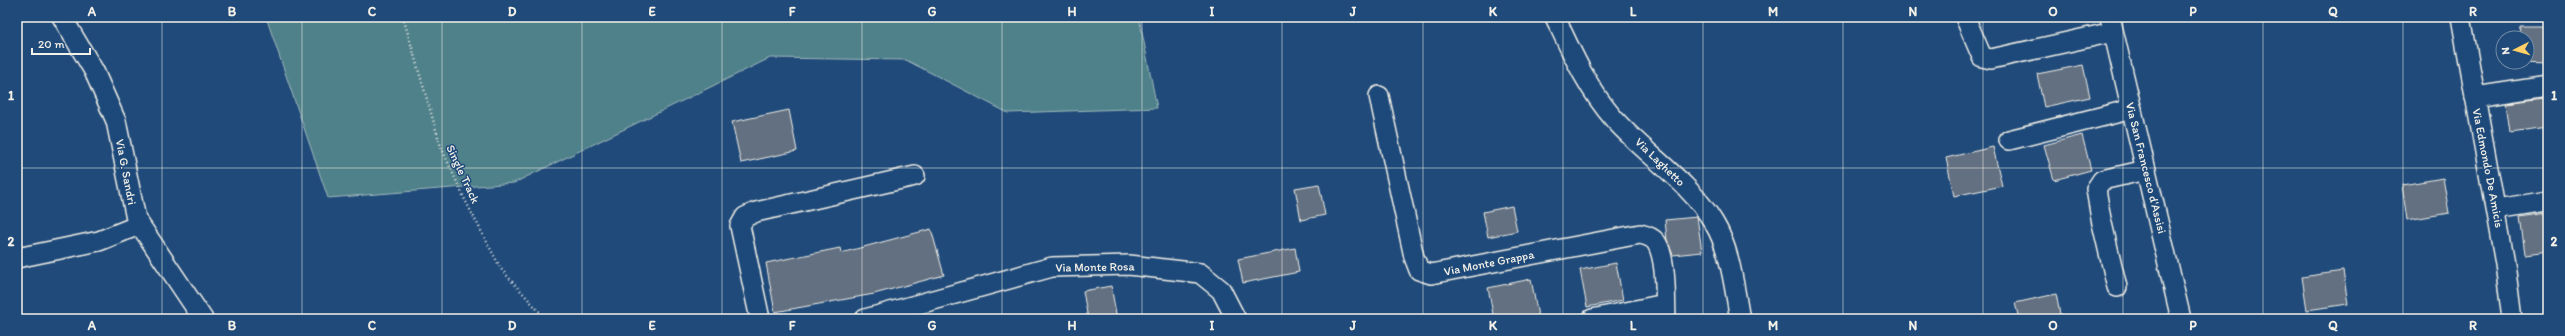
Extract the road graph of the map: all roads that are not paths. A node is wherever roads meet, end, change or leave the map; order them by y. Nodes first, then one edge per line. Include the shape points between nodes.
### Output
1 (62, 17) edge
2 (1555, 17) edge
3 (1965, 17) edge
4 (2461, 17) edge
5 (2112, 25) edge
6 (2548, 86) edge
7 (1379, 96) dead end
8 (2474, 97) junction
9 (2132, 109) junction
10 (2009, 140) dead end
11 (2146, 170) junction
12 (915, 176) dead end
13 (2548, 201) edge
14 (2496, 209) junction
15 (139, 225) junction
16 (17, 258) edge
17 (2117, 287) dead end
18 (1666, 311) edge
19 (203, 319) edge
20 (760, 319) edge
21 (865, 319) edge
22 (1236, 319) edge
23 (1592, 319) edge
24 (1740, 319) edge
25 (2181, 319) edge
26 (2512, 319) edge

1 - 15 street, Via G. Sandri via 94,71 116,121 132,204
2 - 24 street, Via Laghetto via 1583,79 1614,119 1675,175 1715,224 1727,253
3 - 5 street via 1976,48 1982,57 1991,59
4 - 8 street, Via Edmondo De Amicis
5 - 9 street, Via San Francesco d'Assisi
6 - 8 street
7 - 18 street, Via Monte Grappa via 1414,257 1420,270 1431,274 1640,234 1649,236 1656,242 1662,261
8 - 14 street, Via Edmondo De Amicis
9 - 10 street
9 - 11 street, Via San Francesco d'Assisi
11 - 17 street via 2102,180 2096,189
11 - 25 street, Via San Francesco d'Assisi
12 - 20 street via 756,212 745,217 740,226
13 - 14 street
14 - 26 street, Via Edmondo De Amicis
15 - 16 street via 99,241
15 - 19 street, Via G. Sandri
18 - 23 street
21 - 22 street, Via Monte Rosa via 1052,267 1129,264 1200,273 1221,290

